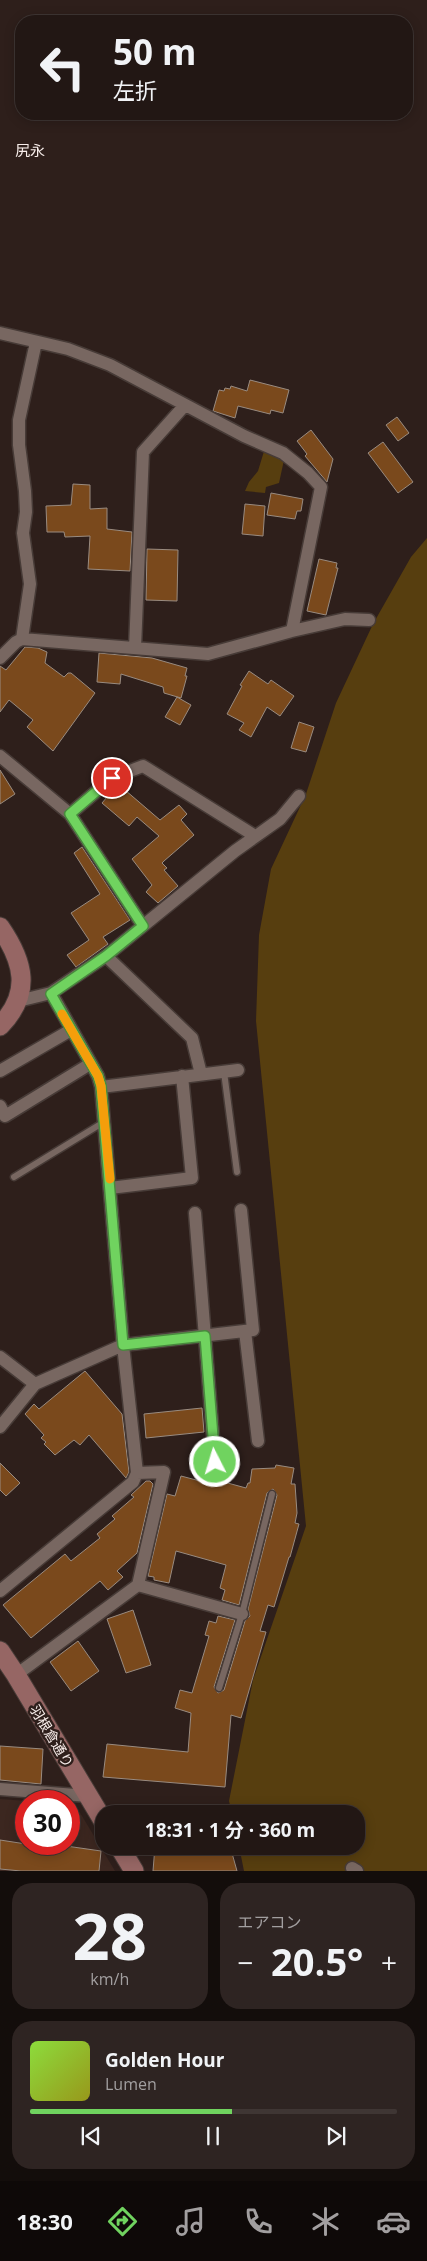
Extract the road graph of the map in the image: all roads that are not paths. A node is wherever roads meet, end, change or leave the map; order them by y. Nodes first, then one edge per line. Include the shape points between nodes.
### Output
1 (0, 333) edge
2 (36, 342) junction
3 (186, 405) junction
4 (369, 620) dead end
5 (292, 630) junction
6 (22, 639) junction
7 (135, 648) junction
8 (0, 658) edge
9 (0, 756) edge
10 (299, 796) dead end
11 (70, 814) junction
12 (255, 836) junction
13 (0, 926) edge
14 (143, 926) junction
15 (106, 956) junction
16 (51, 994) junction
17 (18, 1001) junction
18 (0, 1026) edge
19 (71, 1030) junction
20 (90, 1064) junction
21 (238, 1070) dead end
22 (0, 1071) edge
23 (224, 1072) junction
24 (201, 1074) junction
25 (182, 1076) junction
26 (101, 1086) junction
27 (0, 1106) edge
28 (104, 1122) junction
29 (237, 1172) dead end
30 (14, 1177) dead end
31 (110, 1188) junction
32 (241, 1210) dead end
33 (195, 1214) dead end
34 (245, 1332) junction
35 (205, 1336) junction
36 (123, 1345) junction
37 (0, 1357) edge
38 (35, 1384) junction
39 (0, 1427) edge
40 (258, 1440) dead end
41 (215, 1462) dead end
42 (137, 1473) junction
43 (272, 1494) dead end
44 (138, 1584) junction
45 (0, 1591) edge
46 (242, 1614) junction
47 (0, 1651) edge
48 (16, 1675) junction
49 (219, 1688) dead end
50 (0, 1789) edge
51 (88, 1796) junction
52 (95, 1807) edge
53 (124, 1855) edge
54 (134, 1871) edge

1 - 2 street
2 - 3 street via 89,356
2 - 6 street via 19,420 26,498 23,533 30,584
3 - 5 street via 283,453 321,487
3 - 7 street via 143,452
4 - 5 street via 345,619
5 - 7 street via 208,654
6 - 7 street
6 - 8 street
9 - 11 street
10 - 12 street via 280,818
11 - 12 street via 112,778 143,766
11 - 14 street
12 - 14 street
13 - 17 street via 16,952 21,969
14 - 15 street
15 - 16 street
15 - 24 street via 192,1038
16 - 17 street
16 - 19 street
17 - 18 street
19 - 20 street
19 - 22 street
20 - 26 street
20 - 27 street via 5,1116
21 - 23 street
23 - 24 street
23 - 29 lane
24 - 25 street
25 - 26 street
25 - 31 street via 192,1178
26 - 28 street
28 - 30 lane
28 - 31 street
31 - 36 street
32 - 34 street via 253,1330
33 - 35 street
34 - 35 street
34 - 40 street
35 - 36 street
35 - 41 street
36 - 38 street
36 - 42 street
37 - 38 street
38 - 39 street
42 - 44 street via 164,1472
42 - 45 street via 133,1482
43 - 46 lane
44 - 46 street
44 - 48 street
46 - 49 lane
47 - 48 street, 羽根倉通り
48 - 51 street, 羽根倉通り
50 - 51 street
51 - 52 street, 羽根倉通り
53 - 54 street

